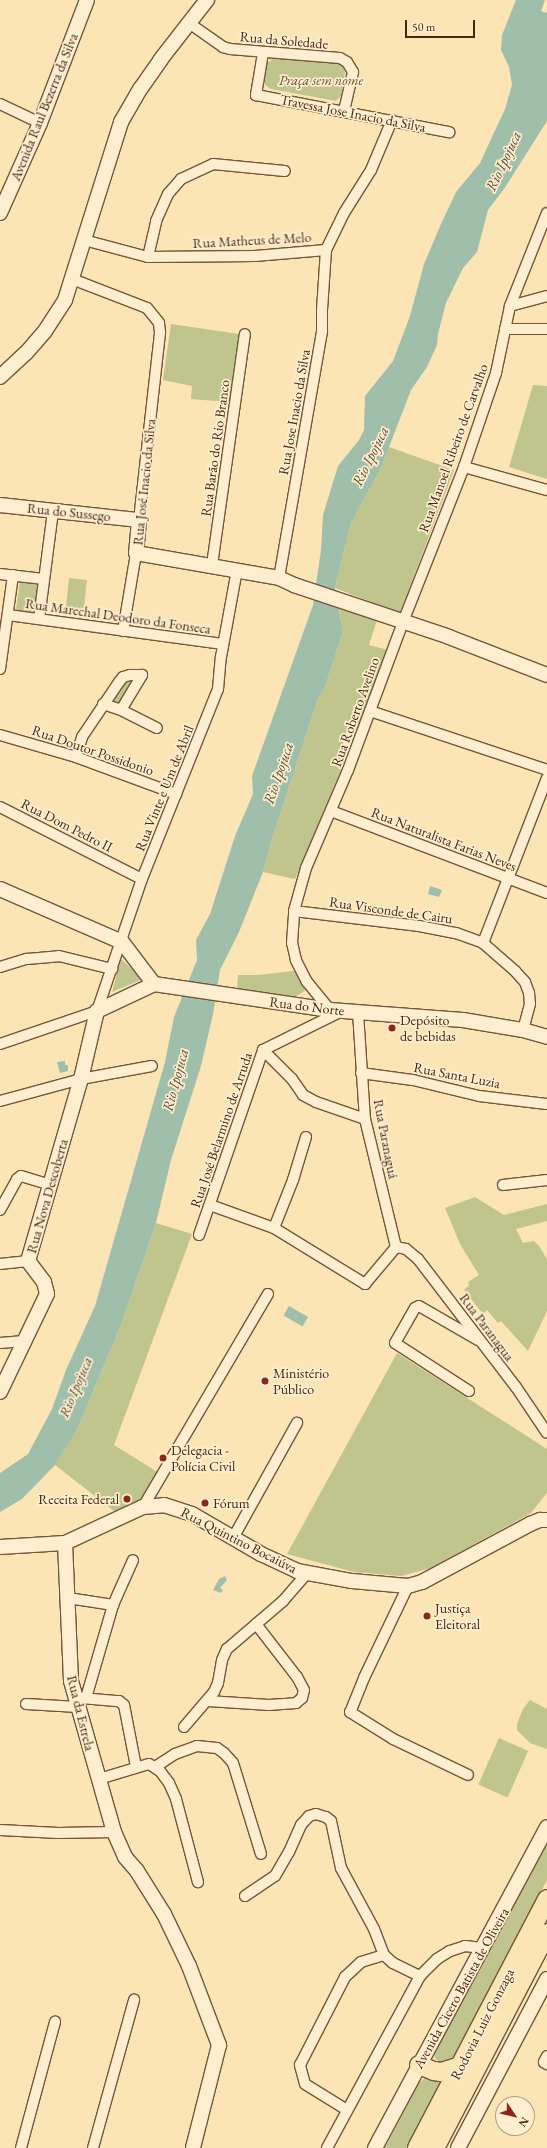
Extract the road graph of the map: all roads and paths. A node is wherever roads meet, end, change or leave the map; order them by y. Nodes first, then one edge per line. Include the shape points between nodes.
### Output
1 (88, 0) edge
2 (207, 0) edge
3 (189, 24) junction
4 (263, 53) junction
5 (0, 104) edge
6 (344, 111) junction
7 (392, 120) junction
8 (40, 123) junction
9 (449, 132) dead end
10 (285, 171) dead end
11 (0, 213) edge
12 (547, 214) edge
13 (543, 232) edge
14 (84, 240) junction
15 (326, 250) junction
16 (148, 257) junction
17 (72, 279) junction
18 (547, 296) edge
19 (510, 306) junction
20 (547, 328) edge
21 (505, 329) junction
22 (245, 334) dead end
23 (0, 377) edge
24 (464, 467) junction
25 (547, 490) edge
26 (0, 504) edge
27 (53, 511) junction
28 (139, 520) junction
29 (136, 553) junction
30 (212, 566) junction
31 (237, 570) junction
32 (0, 574) edge
33 (13, 575) junction
34 (280, 578) junction
35 (44, 579) junction
36 (8, 615) junction
37 (39, 619) junction
38 (403, 622) junction
39 (123, 631) junction
40 (223, 644) junction
41 (0, 669) edge
42 (547, 675) edge
43 (103, 704) junction
44 (121, 710) junction
45 (370, 711) junction
46 (157, 728) dead end
47 (0, 735) edge
48 (76, 757) junction
49 (547, 770) edge
50 (547, 778) edge
51 (176, 794) junction
52 (0, 806) edge
53 (331, 811) junction
54 (509, 878) junction
55 (142, 879) junction
56 (0, 889) edge
57 (547, 893) edge
58 (294, 911) junction
59 (122, 942) junction
60 (483, 944) junction
61 (0, 967) edge
62 (112, 969) junction
63 (154, 984) junction
64 (97, 1011) junction
65 (337, 1011) junction
66 (358, 1012) junction
67 (523, 1030) junction
68 (547, 1037) edge
69 (0, 1044) edge
70 (263, 1050) junction
71 (152, 1066) dead end
72 (361, 1073) junction
73 (80, 1079) junction
74 (0, 1101) edge
75 (547, 1104) edge
76 (365, 1119) junction
77 (306, 1137) dead end
78 (547, 1181) edge
79 (51, 1185) junction
80 (503, 1185) dead end
81 (210, 1205) junction
82 (0, 1210) edge
83 (274, 1228) junction
84 (199, 1235) dead end
85 (396, 1247) junction
86 (28, 1262) junction
87 (0, 1264) edge
88 (268, 1294) dead end
89 (24, 1341) junction
90 (481, 1342) junction
91 (0, 1343) edge
92 (470, 1391) dead end
93 (0, 1393) edge
94 (297, 1423) dead end
95 (547, 1433) edge
96 (143, 1507) junction
97 (545, 1517) edge
98 (233, 1538) junction
99 (65, 1543) junction
100 (0, 1547) edge
101 (133, 1560) dead end
102 (307, 1573) junction
103 (408, 1586) junction
104 (68, 1598) junction
105 (113, 1605) junction
106 (256, 1624) junction
107 (79, 1701) junction
108 (208, 1701) junction
109 (26, 1704) dead end
110 (184, 1727) dead end
111 (136, 1767) junction
112 (155, 1767) junction
113 (468, 1775) dead end
114 (98, 1779) junction
115 (547, 1827) edge
116 (0, 1830) edge
117 (114, 1832) junction
118 (261, 1854) dead end
119 (198, 1882) dead end
120 (245, 1896) dead end
121 (547, 1899) edge
122 (547, 1933) edge
123 (482, 1948) junction
124 (384, 1954) junction
125 (420, 1976) junction
126 (547, 1979) edge
127 (134, 2000) dead end
128 (55, 2022) dead end
129 (419, 2065) junction
130 (461, 2066) junction
131 (347, 2110) junction
132 (21, 2148) edge
133 (93, 2148) edge
134 (193, 2148) edge
135 (327, 2148) edge
136 (375, 2148) edge
137 (417, 2148) edge
138 (435, 2148) edge
139 (458, 2148) edge

1 - 8 main road, Avenida Raul Bezerra da Silva
2 - 3 main road
3 - 4 street, Rua da Soledade via 223,47
3 - 14 main road via 141,88 121,122
4 - 6 street, Travessa Jose Inacio da Silva via 256,95
4 - 6 street, Rua da Soledade via 340,58 347,62 353,72
5 - 8 street
6 - 7 street, Travessa Jose Inacio da Silva
7 - 9 street, Travessa Jose Inacio da Silva
7 - 15 street, Rua Matheus de Melo via 371,170 344,213
8 - 11 main road, Avenida Raul Bezerra da Silva
10 - 16 street via 213,164 181,179 168,194 156,221
12 - 13 street, Rua Manoel Ribeiro de Carvalho
13 - 19 street, Rua Manoel Ribeiro de Carvalho
14 - 16 street, Rua Matheus de Melo
14 - 17 main road
15 - 16 street, Rua Matheus de Melo via 255,256
15 - 34 street, Rua Jose Inacio da Silva via 322,331
17 - 23 main road via 64,300 45,331
17 - 28 street, Rua José Inacio da Silva via 147,308 159,323 160,333
18 - 19 street
19 - 21 street, Rua Manoel Ribeiro de Carvalho
20 - 21 street
21 - 24 street, Rua Manoel Ribeiro de Carvalho via 496,373
22 - 30 street, Rua Barão do Rio Branco
24 - 25 street
24 - 38 street, Rua Manoel Ribeiro de Carvalho
26 - 27 main road, Rua do Sussego
27 - 28 main road, Rua do Sussego
27 - 35 street
28 - 29 main road, Rua José Inacio da Silva
29 - 30 main road
29 - 39 street, Rua José Inacio da Silva
30 - 31 main road
31 - 34 main road
31 - 40 street, Rua Vinte e Um de Abril
32 - 33 street
33 - 35 street
33 - 36 street
34 - 38 main road
35 - 37 street
36 - 37 street, Rua Marechal Deodoro da Fonseca
36 - 41 street
37 - 39 street, Rua Marechal Deodoro da Fonseca
38 - 42 main road
38 - 45 street, Rua Roberto Avelino
39 - 40 street, Rua Marechal Deodoro da Fonseca
40 - 51 street, Rua Vinte e Um de Abril via 218,689
43 - 44 street
43 - 44 street via 123,677 142,675
43 - 48 street via 82,736
44 - 46 street
45 - 49 street
45 - 53 street, Rua Roberto Avelino
47 - 48 street, Rua Doutor Possidonio
48 - 51 street, Rua Doutor Possidonio
50 - 54 street
51 - 55 street, Rua Vinte e Um de Abril
52 - 55 street, Rua Dom Pedro II
53 - 54 street, Rua Naturalista Farias Neves
53 - 58 street, Rua Roberto Avelino via 306,868
54 - 57 street, Rua Naturalista Farias Neves
54 - 60 street
55 - 59 street, Rua Vinte e Um de Abril
56 - 59 main road
58 - 60 street, Rua Visconde de Cairu via 420,926 456,933
58 - 65 street, Rua Roberto Avelino via 292,943 296,960 308,982
59 - 62 street, Rua Vinte e Um de Abril
59 - 63 main road
60 - 67 street via 525,982 530,1004
61 - 62 street via 27,959 59,956
62 - 64 street, Rua Vinte e Um de Abril
63 - 64 main road
63 - 65 main road, Rua do Norte
64 - 69 street
64 - 73 main road, Rua Nova Descoberta
65 - 66 main road, Rua do Norte
65 - 70 street, Rua José Belarmino de Arruda
66 - 67 main road, Rua do Norte via 463,1020
66 - 72 street, Rua Paranaguá
67 - 68 main road, Rua do Norte
70 - 76 street via 292,1079 303,1095
70 - 81 street, Rua José Belarmino de Arruda
71 - 73 street
72 - 75 street, Rua Santa Luzia via 399,1077 479,1096
72 - 76 street, Rua Paranaguá
73 - 74 street
73 - 79 main road, Rua Nova Descoberta
76 - 85 street, Rua Paranaguá
77 - 83 street via 293,1180
78 - 80 street
79 - 82 street via 21,1176
79 - 86 main road, Rua Nova Descoberta
81 - 83 street
81 - 84 street, Rua José Belarmino de Arruda
83 - 85 street via 366,1284
85 - 90 street, Rua Paranagua via 406,1249 418,1260
86 - 87 street
86 - 89 main road, Rua Nova Descoberta via 44,1282 47,1294
88 - 96 street
89 - 91 street
89 - 93 main road, Rua Nova Descoberta
90 - 92 street via 419,1306 415,1308 396,1339 396,1346
90 - 95 street, Rua Paranagua
94 - 98 street
96 - 98 main road, Rua Quintino Bocaiúva via 155,1504 178,1508
96 - 99 main road, Rua Quintino Bocaiúva
97 - 103 main road, Rua Quintino Bocaiúva via 422,1582
98 - 102 main road, Rua Quintino Bocaiúva via 279,1562
99 - 100 main road, Rua Quintino Bocaiúva
99 - 104 main road, Rua da Estrela
101 - 105 street
102 - 103 main road, Rua Quintino Bocaiúva via 352,1581
102 - 106 street via 283,1600
103 - 113 street via 350,1712 393,1739
104 - 105 street
104 - 107 main road, Rua da Estrela via 68,1648
105 - 107 street
106 - 108 street via 224,1653 218,1683
106 - 108 street via 297,1677 304,1690 302,1698 296,1703 269,1705
107 - 109 street
107 - 111 street via 119,1701 124,1705
107 - 114 main road, Rua da Estrela
108 - 110 street
111 - 112 street via 149,1764
111 - 114 street
112 - 118 street via 175,1754 197,1746 217,1748 224,1753 232,1764
112 - 119 street via 165,1777 176,1799
114 - 117 main road, Rua da Estrela
115 - 123 main road, Avenida Cicero Batista de Oliveira
116 - 117 street
117 - 134 main road, Rua da Estrela via 122,1852 164,1914 189,1966 217,2036 217,2055
120 - 124 street via 275,1876 305,1820 316,1814 326,1817 332,1827 341,1868 374,1929
121 - 130 highway, Rodovia Luiz Gonzaga
122 - 138 highway, Rodovia Luiz Gonzaga
123 - 125 street via 465,1946 450,1950
123 - 129 main road, Avenida Cicero Batista de Oliveira
124 - 125 street via 393,1963
124 - 131 street via 361,1962 345,1977 300,2065 305,2084
125 - 131 street
126 - 139 main road
127 - 133 street
128 - 132 street
129 - 130 highway via 441,2072
129 - 136 main road, Avenida Cicero Batista de Oliveira
130 - 137 highway, Rodovia Luiz Gonzaga
131 - 135 street

